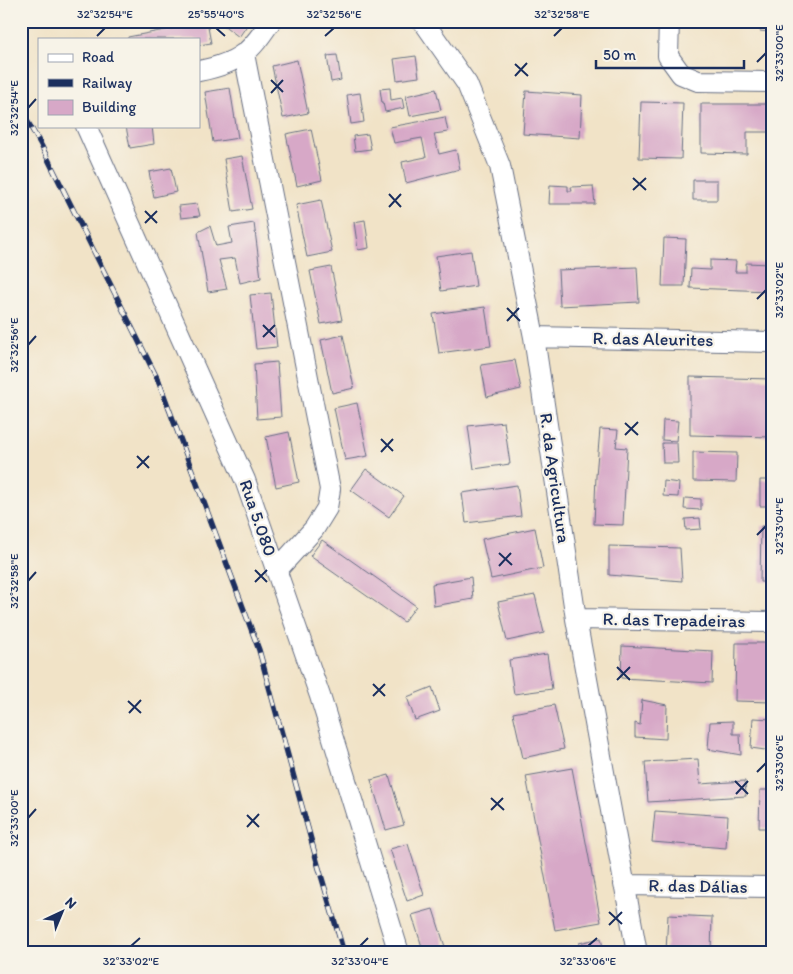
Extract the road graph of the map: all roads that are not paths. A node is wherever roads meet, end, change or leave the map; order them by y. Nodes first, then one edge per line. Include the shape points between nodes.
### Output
1 (271, 21) edge
2 (422, 21) edge
3 (669, 21) edge
4 (244, 54) junction
5 (200, 71) edge
6 (772, 82) edge
7 (87, 128) edge
8 (534, 337) junction
9 (772, 342) edge
10 (276, 571) junction
11 (576, 619) junction
12 (772, 622) edge
13 (624, 885) junction
14 (772, 887) edge
15 (399, 953) edge
16 (637, 953) edge

1 - 4 street
2 - 8 street, R. da Agricultura via 467,84 500,166
3 - 6 street via 668,56 681,74 698,81
4 - 5 street via 215,68
4 - 10 street via 330,489 327,508 314,529
7 - 10 street, Rua 5.080 via 245,480
8 - 9 street, R. das Aleurites
8 - 11 street, R. da Agricultura
10 - 15 street, Rua 5.080 via 320,696
11 - 12 street, R. das Trepadeiras
11 - 13 street, R. da Agricultura
13 - 14 street, R. das Dálias
13 - 16 street, R. da Agricultura

